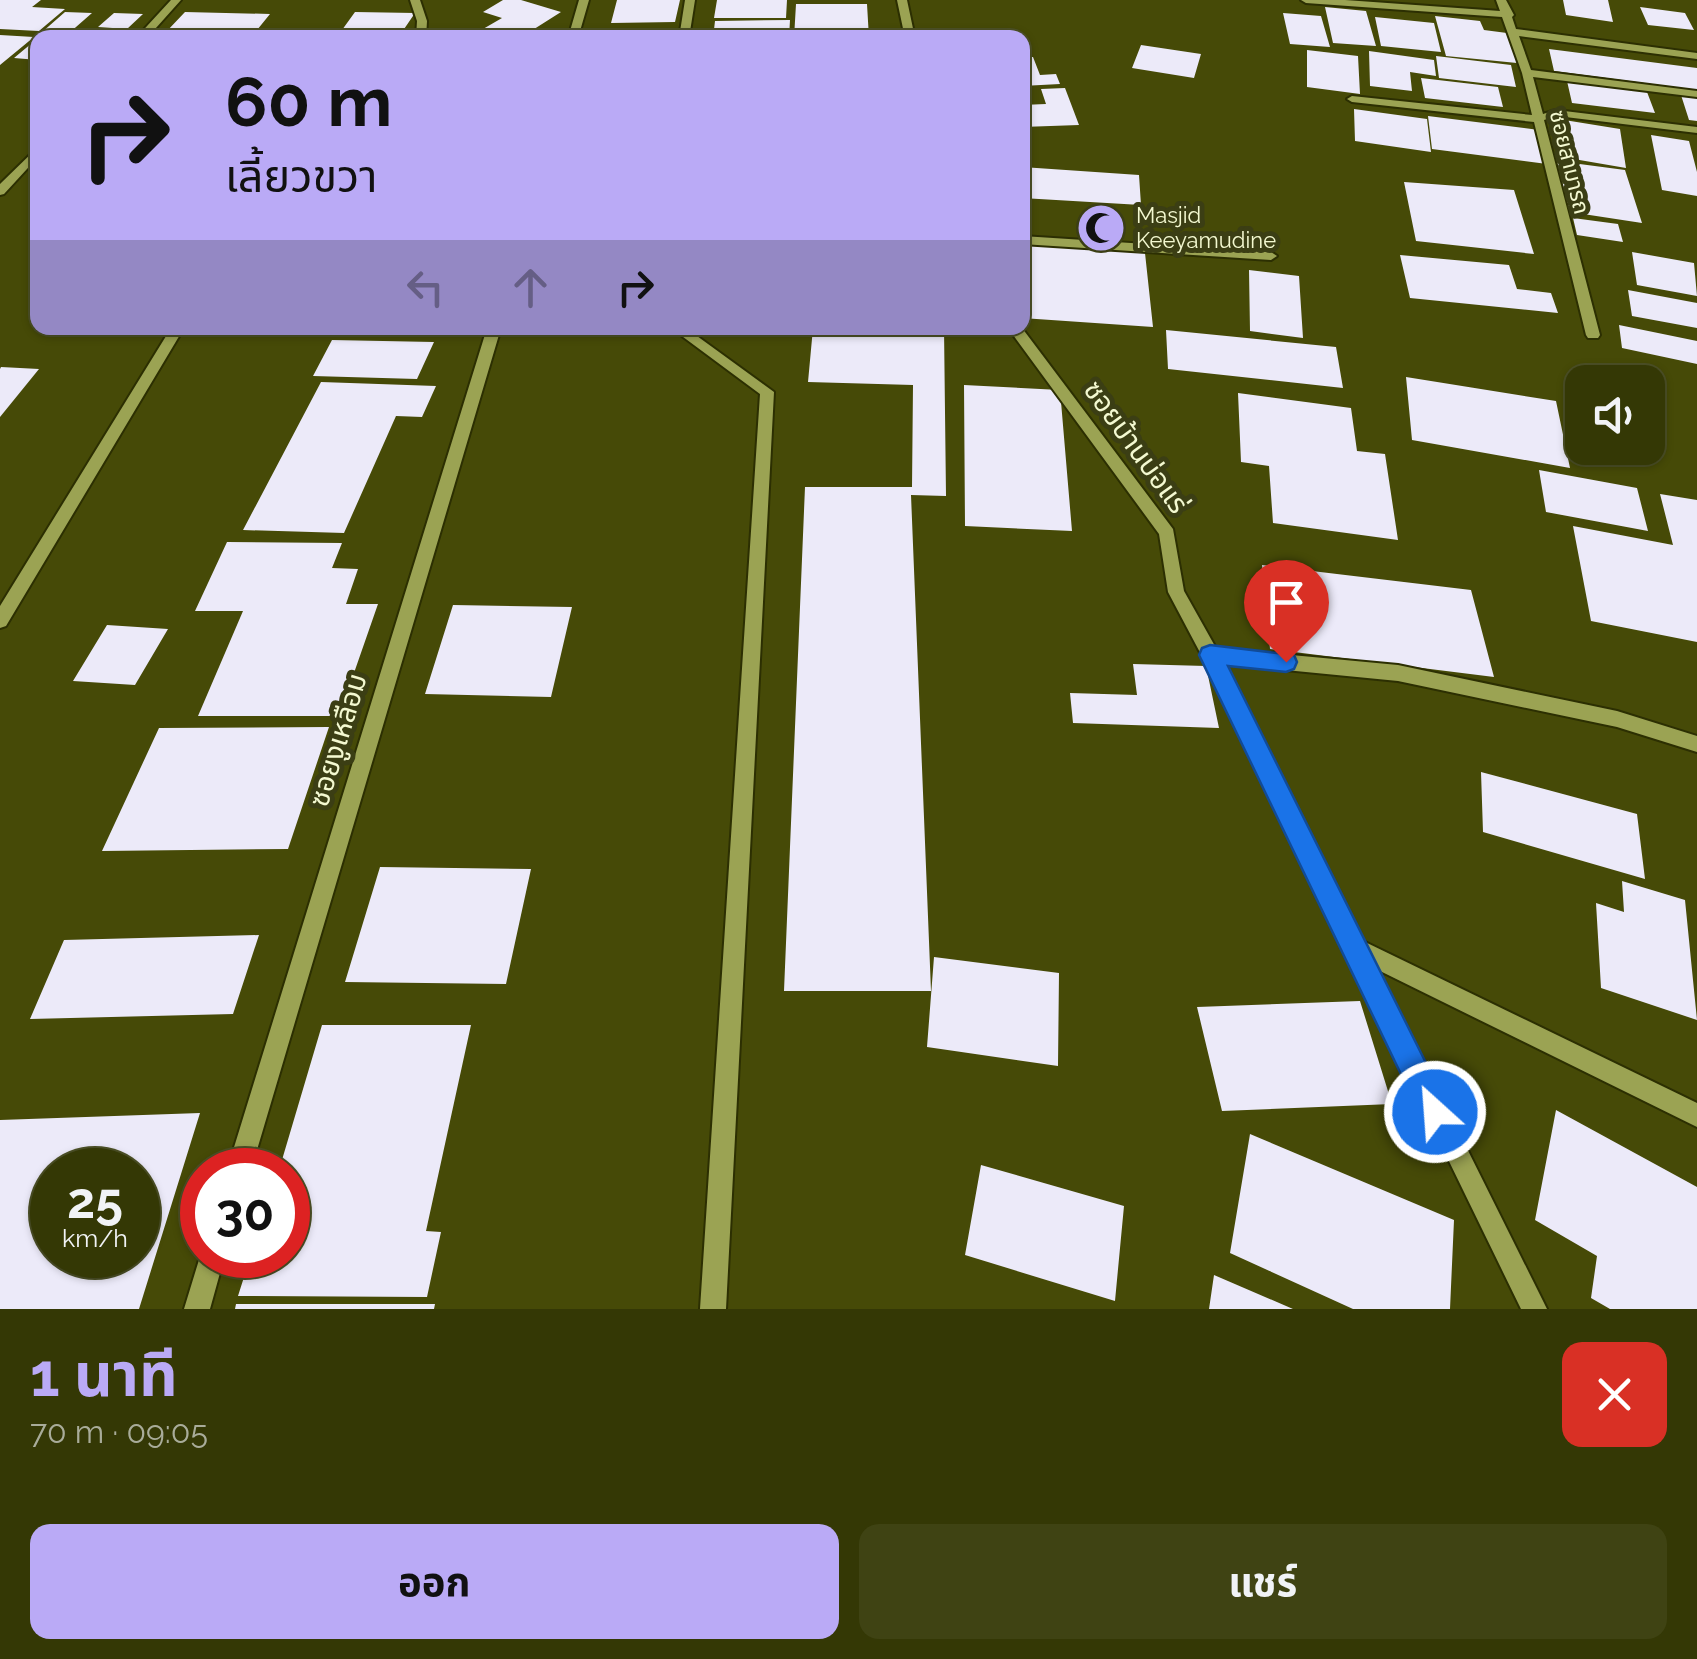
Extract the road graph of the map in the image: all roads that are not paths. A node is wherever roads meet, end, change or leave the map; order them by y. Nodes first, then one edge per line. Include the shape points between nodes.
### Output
1 (176, 0) edge
2 (415, 0) edge
3 (584, 0) edge
4 (690, 0) edge
5 (902, 0) edge
6 (1306, 0) edge
7 (1501, 0) edge
8 (1509, 16) junction
9 (148, 30) edge
10 (421, 30) edge
11 (575, 30) edge
12 (685, 30) edge
13 (908, 30) edge
14 (1514, 32) junction
15 (1697, 56) edge
16 (1527, 73) junction
17 (1697, 94) edge
18 (1352, 99) dead end
19 (1538, 120) junction
20 (1697, 130) edge
21 (30, 158) edge
22 (0, 190) edge
23 (1030, 241) edge
24 (1272, 256) dead end
25 (173, 335) edge
26 (492, 335) edge
27 (688, 335) edge
28 (1021, 335) edge
29 (1593, 336) dead end
30 (0, 622) edge
31 (1210, 655) junction
32 (1697, 744) edge
33 (1352, 947) junction
34 (1697, 1115) edge
35 (246, 1148) edge
36 (206, 1278) edge
37 (197, 1309) edge
38 (713, 1309) edge
39 (1534, 1309) edge

1 - 9 street
2 - 10 street
3 - 11 street
4 - 12 street
5 - 13 street
6 - 8 street
7 - 8 street, ซอยสามารถ
8 - 14 street, ซอยสามารถ
14 - 15 street
14 - 16 street, ซอยสามารถ
16 - 17 street
16 - 19 street, ซอยสามารถ
18 - 19 street
19 - 20 street via 1556,114
19 - 29 street, ซอยสามารถ
21 - 22 street
23 - 24 street
25 - 30 street
26 - 35 street, ซอยงูเหลือม
27 - 38 street via 767,392
28 - 31 street, ซอยบ้านบ่อแร่ via 1167,532 1176,592
31 - 32 street via 1398,672 1616,719
31 - 33 street, ซอยบ้านบ่อแร่
33 - 34 street
33 - 39 street, ซอยบ้านบ่อแร่
36 - 37 street

